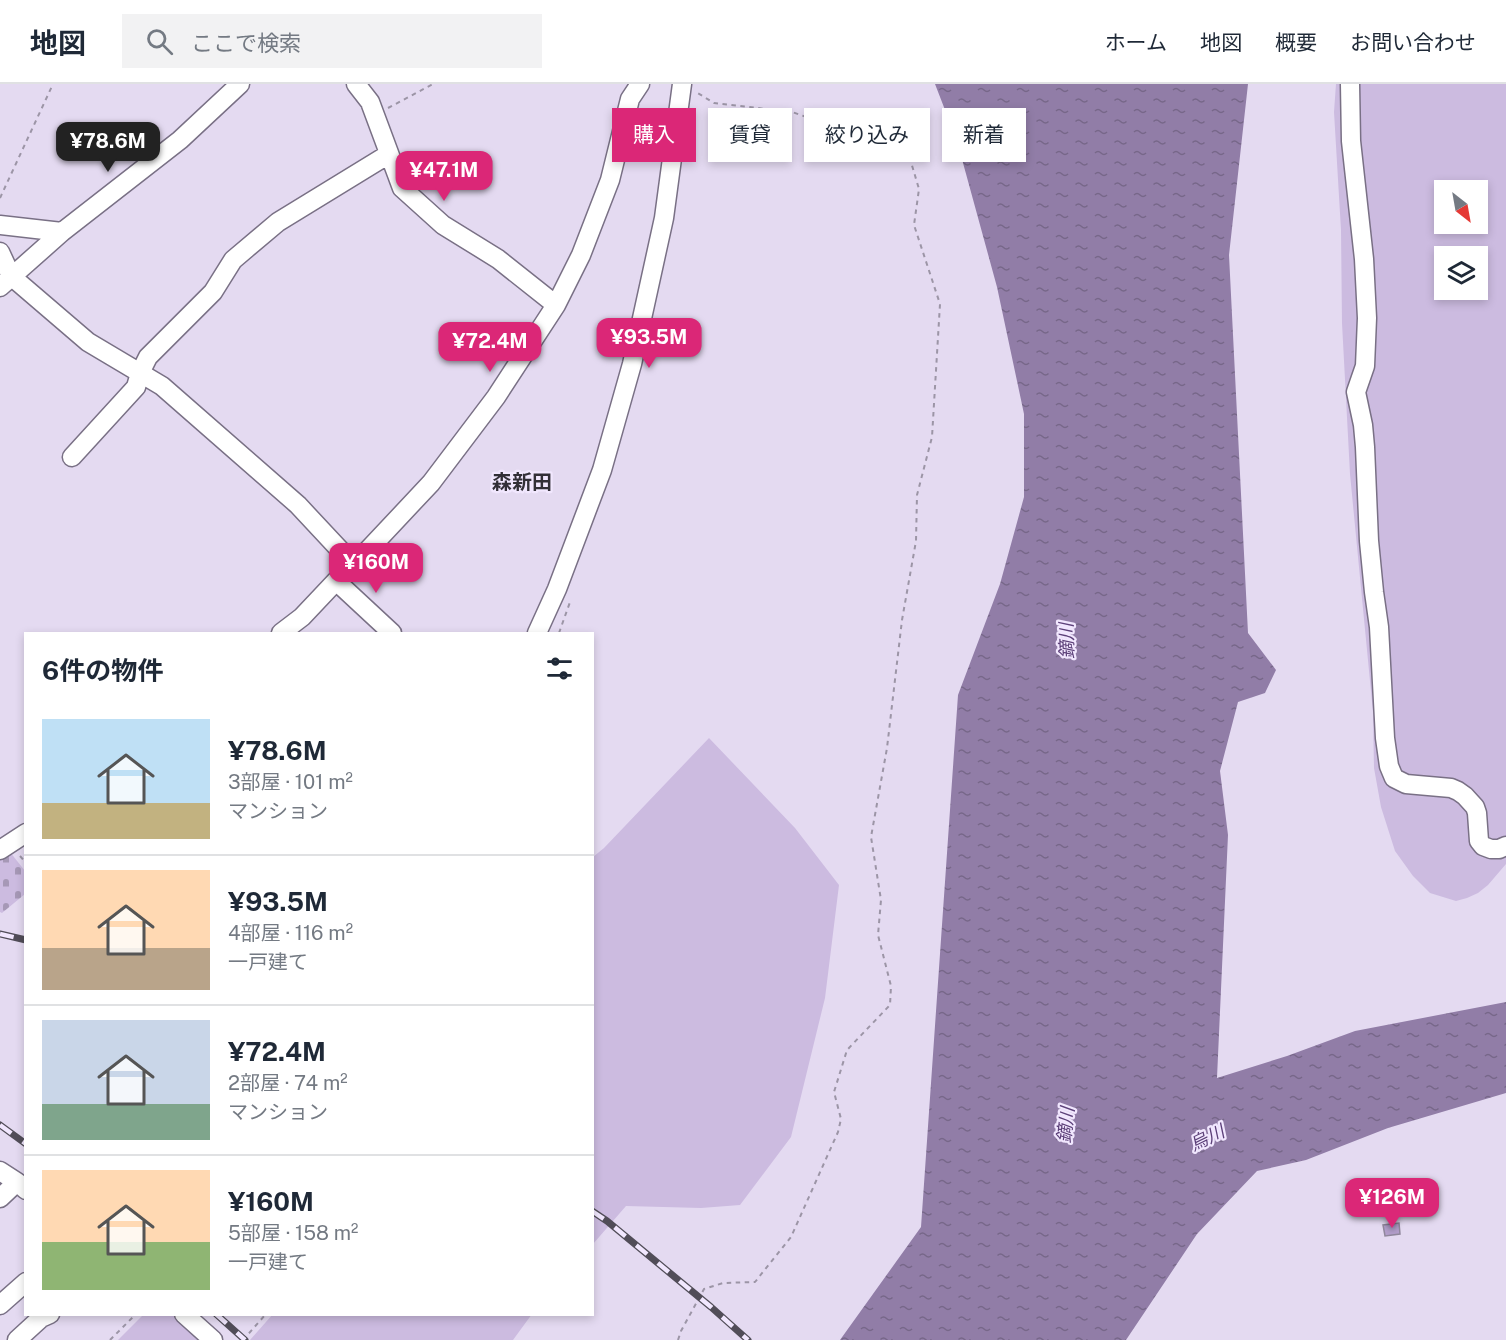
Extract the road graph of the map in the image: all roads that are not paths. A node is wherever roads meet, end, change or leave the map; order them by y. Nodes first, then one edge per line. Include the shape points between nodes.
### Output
1 (240, 84) edge
2 (356, 84) edge
3 (640, 84) edge
4 (682, 84) edge
5 (1350, 84) edge
6 (389, 154) junction
7 (0, 225) edge
8 (62, 232) junction
9 (0, 252) edge
10 (5, 282) edge
11 (556, 305) junction
12 (140, 373) junction
13 (72, 457) dead end
14 (354, 565) junction
15 (336, 581) junction
16 (282, 632) edge
17 (391, 632) edge
18 (537, 632) edge
19 (24, 834) edge
20 (1506, 846) edge
21 (0, 850) edge
22 (0, 1171) edge
23 (21, 1186) edge
24 (0, 1198) edge
25 (24, 1284) edge
26 (0, 1305) edge
27 (46, 1316) edge
28 (186, 1316) edge
29 (17, 1340) edge
30 (213, 1340) edge

1 - 8 street via 180,140
2 - 6 street via 370,102
3 - 11 street via 630,99 610,180
4 - 18 street via 664,218 632,364 602,470
5 - 20 street via 1351,141 1367,318 1365,366 1356,392 1365,447 1369,541 1380,627 1389,766 1394,778 1406,784 1458,791 1475,807 1479,841 1491,849
6 - 11 street via 402,188 443,225 498,259
6 - 12 street via 278,222 233,260 213,292 148,357
7 - 8 street
8 - 10 street
9 - 10 street
10 - 12 street via 88,342
11 - 14 street via 496,397 431,483
12 - 13 street via 136,387
12 - 14 street via 162,386 298,505
14 - 15 street
15 - 16 street
15 - 17 street
19 - 21 street
22 - 23 street
23 - 24 street
25 - 26 street
27 - 29 street
28 - 30 street

